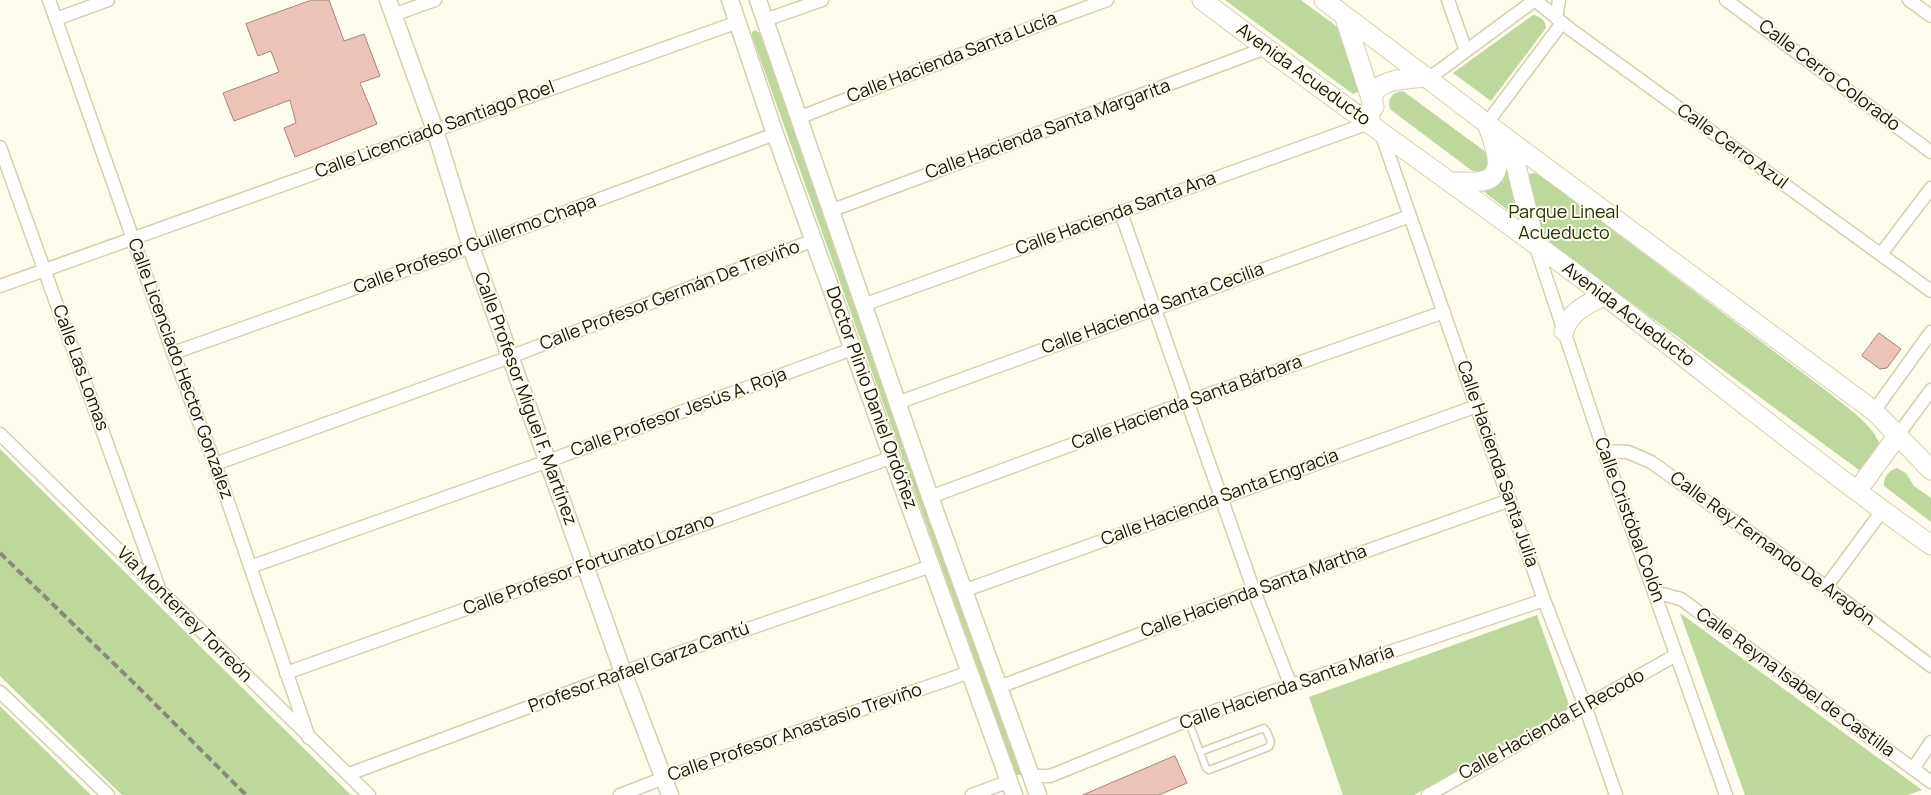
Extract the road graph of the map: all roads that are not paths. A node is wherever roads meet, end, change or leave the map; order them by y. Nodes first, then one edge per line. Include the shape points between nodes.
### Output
1 (48, 0) edge
2 (108, 0) edge
3 (435, 0) edge
4 (730, 0) edge
5 (758, 0) edge
6 (822, 0) edge
7 (1107, 0) edge
8 (1202, 0) edge
9 (1324, 0) edge
10 (1448, 0) edge
11 (1535, 0) edge
12 (1559, 0) edge
13 (1726, 0) edge
14 (1909, 0) edge
15 (390, 7) edge
16 (1341, 7) edge
17 (1931, 16) edge
18 (56, 19) junction
19 (765, 20) junction
20 (1559, 20) junction
21 (738, 22) junction
22 (1266, 48) junction
23 (1466, 51) junction
24 (1427, 78) junction
25 (1372, 101) junction
26 (798, 118) junction
27 (1487, 124) junction
28 (1375, 128) junction
29 (435, 130) junction
30 (775, 134) junction
31 (1510, 141) junction
32 (0, 147) edge
33 (1931, 152) edge
34 (1450, 182) junction
35 (1931, 188) edge
36 (830, 211) junction
37 (1121, 213) junction
38 (1410, 216) junction
39 (132, 238) junction
40 (814, 240) junction
41 (1535, 244) junction
42 (471, 247) junction
43 (1881, 254) junction
44 (44, 270) junction
45 (0, 286) edge
46 (1931, 291) edge
47 (1604, 295) junction
48 (863, 305) junction
49 (1155, 308) junction
50 (1444, 312) junction
51 (1564, 331) junction
52 (1931, 332) edge
53 (852, 349) junction
54 (174, 354) junction
55 (510, 357) junction
56 (1931, 390) edge
57 (897, 402) junction
58 (1187, 402) junction
59 (1477, 406) junction
60 (1874, 411) junction
61 (0, 434) edge
62 (1898, 435) junction
63 (1604, 451) junction
64 (892, 457) junction
65 (548, 461) junction
66 (215, 464) junction
67 (1931, 470) edge
68 (1857, 491) junction
69 (930, 497) junction
70 (1221, 498) junction
71 (1510, 500) junction
72 (1882, 511) junction
73 (1931, 546) edge
74 (585, 566) junction
75 (931, 566) junction
76 (250, 567) junction
77 (1826, 587) junction
78 (160, 590) junction
79 (963, 591) junction
80 (1254, 591) junction
81 (1655, 592) junction
82 (1544, 600) junction
83 (1676, 655) junction
84 (1931, 666) edge
85 (623, 672) junction
86 (970, 672) junction
87 (286, 673) junction
88 (1291, 686) junction
89 (999, 687) junction
90 (0, 692) edge
91 (1585, 706) junction
92 (1188, 720) junction
93 (309, 738) junction
94 (1931, 742) edge
95 (1200, 752) junction
96 (1913, 769) junction
97 (349, 774) junction
98 (1032, 776) junction
99 (664, 778) junction
100 (1931, 782) edge
101 (1012, 788) edge
102 (108, 795) edge
103 (369, 795) edge
104 (620, 795) edge
105 (670, 795) edge
106 (972, 795) edge
107 (1038, 795) edge
108 (1428, 795) edge
109 (1616, 795) edge
110 (1726, 795) edge

1 - 18 street, Calle Licenciado Hector Gonzalez
2 - 18 street
3 - 15 street
4 - 21 street, Doctor Plinio Daniel Ordóñez
5 - 19 street, Doctor Plinio Daniel Ordóñez
6 - 19 street
7 - 26 street, Calle Hacienda Santa Lucía
8 - 22 main road, Avenida Acueducto
9 - 16 main road
10 - 23 street
11 - 20 street, Calle Cerro Azul
11 - 23 street
12 - 20 street
13 - 33 street, Calle Cerro Colorado
14 - 17 street
15 - 29 street, Calle Profesor Miguel F. Martínez
16 - 24 main road
16 - 25 main road
18 - 39 street, Calle Licenciado Hector Gonzalez
19 - 21 street
19 - 26 street, Doctor Plinio Daniel Ordóñez
20 - 27 street
20 - 43 street, Calle Cerro Azul
21 - 29 street, Calle Licenciado Santiago Roel
21 - 30 street, Doctor Plinio Daniel Ordóñez
22 - 28 main road, Avenida Acueducto
22 - 36 street, Calle Hacienda Santa Margarita
23 - 24 street
24 - 25 main road via 1382,84 1374,92
24 - 27 main road
25 - 28 main road
26 - 36 street, Doctor Plinio Daniel Ordóñez
27 - 31 main road
27 - 34 main road via 1497,151 1498,161 1493,175 1482,182
28 - 34 main road, Avenida Acueducto
28 - 37 street, Calle Hacienda Santa Ana
28 - 38 street, Calle Hacienda Santa Julia
29 - 39 street, Calle Licenciado Santiago Roel
29 - 42 street, Calle Profesor Miguel F. Martínez
30 - 40 street, Doctor Plinio Daniel Ordóñez
30 - 42 street, Calle Profesor Guillermo Chapa
31 - 41 main road
31 - 60 main road
32 - 44 street, Calle Las Lomas
34 - 41 main road, Avenida Acueducto
35 - 43 street
36 - 48 street, Doctor Plinio Daniel Ordóñez
37 - 48 street, Calle Hacienda Santa Ana
37 - 49 street
38 - 49 street, Calle Hacienda Santa Cecilia
38 - 50 street, Calle Hacienda Santa Julia
39 - 44 street, Calle Licenciado Santiago Roel
39 - 54 street, Calle Licenciado Hector Gonzalez
40 - 53 street, Doctor Plinio Daniel Ordóñez
40 - 55 street, Calle Profesor Germán De Treviño
41 - 47 main road, Avenida Acueducto
41 - 51 street, Calle Cristóbal Colón
42 - 54 street, Calle Profesor Guillermo Chapa
42 - 55 street, Calle Profesor Miguel F. Martínez
43 - 46 street, Calle Cerro Azul
44 - 45 street, Calle Licenciado Santiago Roel
44 - 78 street, Calle Las Lomas
47 - 51 main road via 1577,312 1566,322
47 - 68 main road, Avenida Acueducto
48 - 57 street, Doctor Plinio Daniel Ordóñez
49 - 57 street, Calle Hacienda Santa Cecilia
49 - 58 street
50 - 58 street, Calle Hacienda Santa Bárbara
50 - 59 street, Calle Hacienda Santa Julia
51 - 63 street, Calle Cristóbal Colón
52 - 60 street
53 - 64 street, Doctor Plinio Daniel Ordóñez
53 - 65 street, Calle Profesor Jesús A. Roja
54 - 66 street, Calle Licenciado Hector Gonzalez
55 - 65 street, Calle Profesor Miguel F. Martínez
55 - 66 street, Calle Profesor Germán De Treviño
56 - 62 street
57 - 69 street, Doctor Plinio Daniel Ordóñez
58 - 69 street, Calle Hacienda Santa Bárbara
58 - 70 street
59 - 70 street, Calle Hacienda Santa Engracia
59 - 71 street, Calle Hacienda Santa Julia
60 - 62 main road
61 - 78 street, Via Monterrey Torreón
62 - 67 main road
62 - 68 main road
63 - 77 street, Calle Rey Fernando De Aragón via 1628,452 1651,462
63 - 81 street, Calle Cristóbal Colón
64 - 74 street, Calle Profesor Fortunato Lozano
64 - 75 street, Doctor Plinio Daniel Ordóñez
65 - 74 street, Calle Profesor Miguel F. Martínez
65 - 76 street, Calle Profesor Jesús A. Roja
66 - 76 street, Calle Licenciado Hector Gonzalez
68 - 72 main road, Avenida Acueducto
69 - 79 street, Doctor Plinio Daniel Ordóñez
70 - 79 street, Calle Hacienda Santa Engracia
70 - 80 street
71 - 80 street, Calle Hacienda Santa Martha
71 - 82 street, Calle Hacienda Santa Julia
72 - 73 main road, Avenida Acueducto
72 - 77 street
74 - 85 street, Calle Profesor Miguel F. Martínez
74 - 87 street, Calle Profesor Fortunato Lozano
75 - 85 street, Profesor Rafael Garza Cantú
75 - 86 street, Doctor Plinio Daniel Ordóñez
76 - 87 street, Calle Licenciado Hector Gonzalez
77 - 84 street, Calle Rey Fernando De Aragón
78 - 93 street, Via Monterrey Torreón
79 - 89 street, Doctor Plinio Daniel Ordóñez
80 - 88 street
80 - 89 street, Calle Hacienda Santa Martha
81 - 83 street, Calle Cristóbal Colón
81 - 96 street, Calle Reyna Isabel de Castilla via 1681,599
82 - 88 street, Calle Hacienda Santa María
82 - 91 street, Calle Hacienda Santa Julia
83 - 91 street, Calle Hacienda El Recodo
83 - 110 street, Calle Cristóbal Colón
85 - 97 street, Profesor Rafael Garza Cantú
85 - 99 street, Calle Profesor Miguel F. Martínez
86 - 99 street, Calle Profesor Anastasio Treviño
86 - 101 street, Doctor Plinio Daniel Ordóñez
87 - 93 street, Calle Licenciado Hector Gonzalez
88 - 92 street, Calle Hacienda Santa María
89 - 98 street, Doctor Plinio Daniel Ordóñez
90 - 102 street
91 - 108 street, Calle Hacienda El Recodo
91 - 109 street, Calle Hacienda Santa Julia
92 - 95 lane
92 - 98 street, Calle Hacienda Santa María via 1050,776
93 - 97 street, Via Monterrey Torreón
94 - 96 street
95 - 95 lane via 1209,770 1269,747 1271,742 1264,728
96 - 100 street, Calle Reyna Isabel de Castilla
97 - 103 street, Via Monterrey Torreón
98 - 101 street
98 - 107 street, Doctor Plinio Daniel Ordóñez
99 - 104 street, Calle Profesor Anastasio Treviño
99 - 105 street, Calle Profesor Miguel F. Martínez
101 - 106 street

